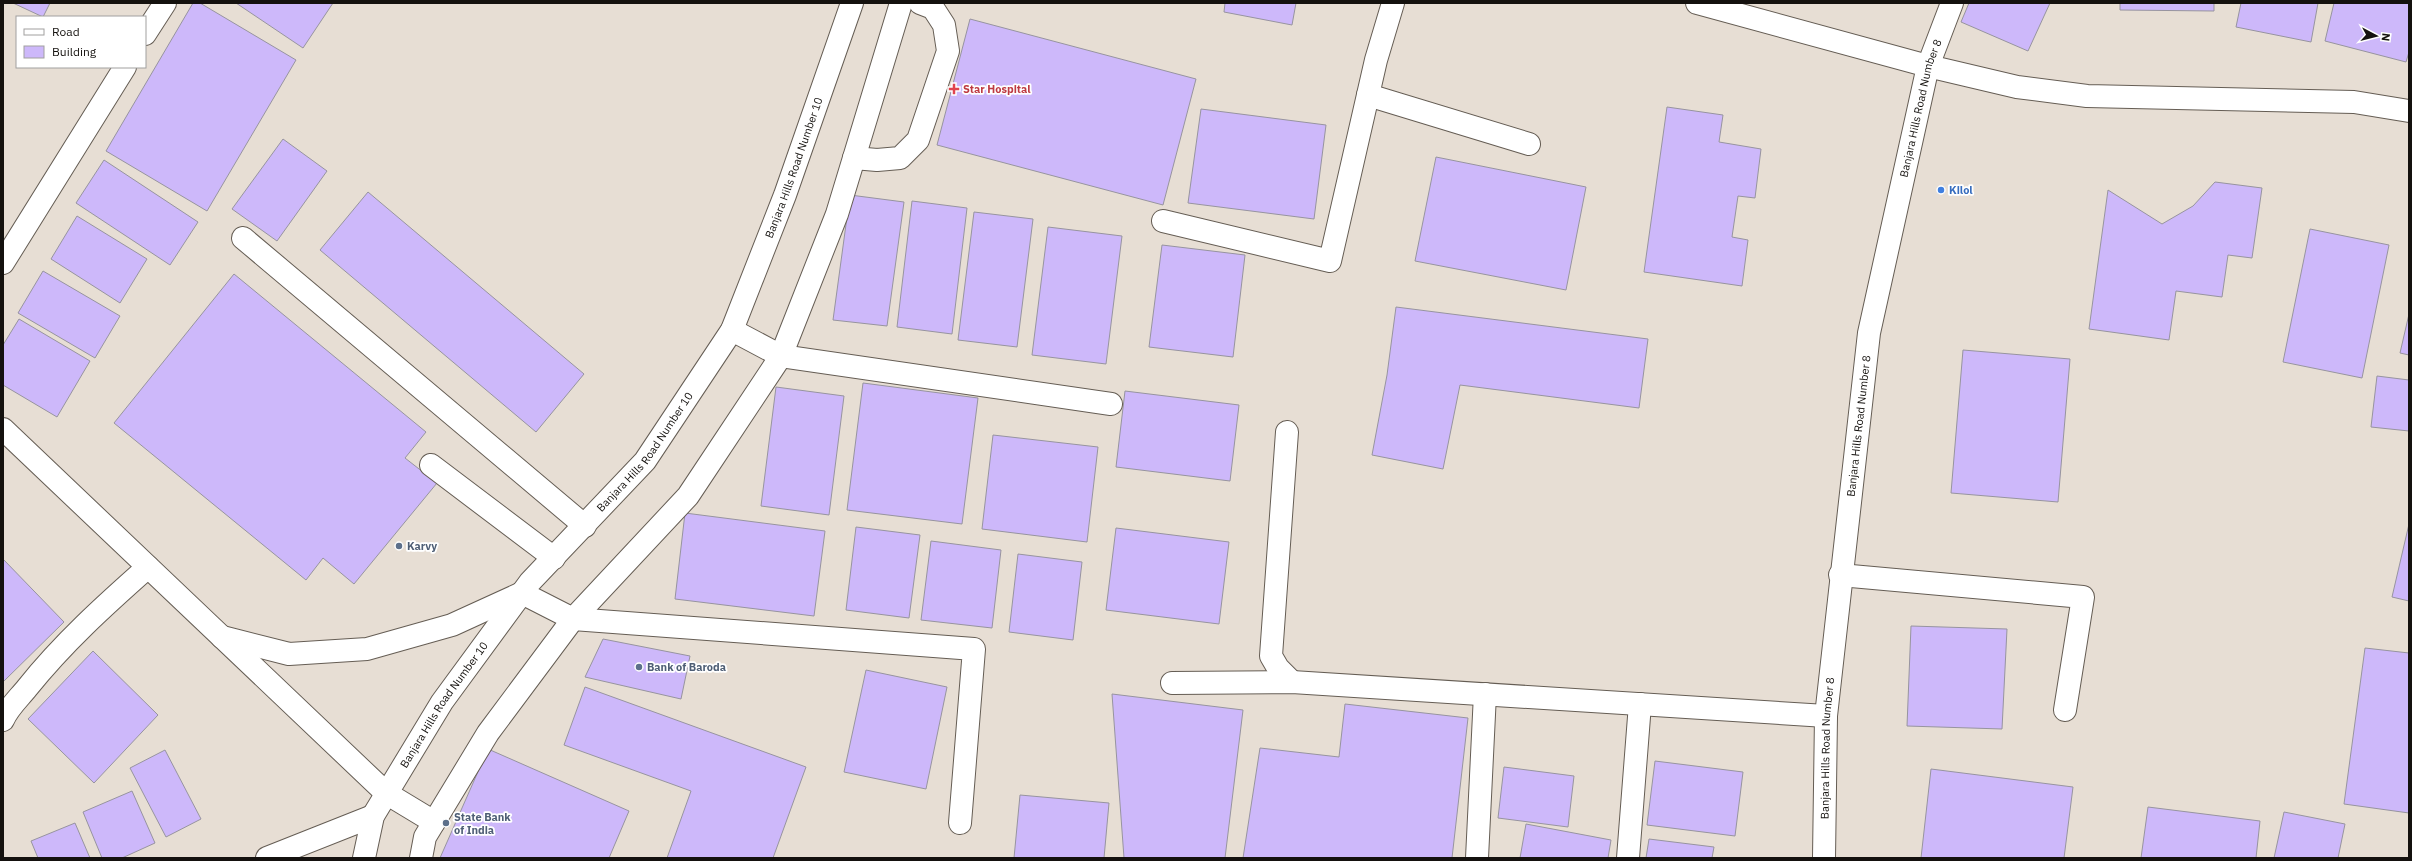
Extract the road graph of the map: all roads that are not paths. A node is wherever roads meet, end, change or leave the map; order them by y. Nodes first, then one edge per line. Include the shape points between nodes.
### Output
1 (165, 3) edge
2 (852, 3) edge
3 (901, 3) edge
4 (920, 3) edge
5 (1393, 3) edge
6 (1697, 3) edge
7 (1952, 3) edge
8 (146, 32) edge
9 (1928, 66) junction
10 (124, 68) edge
11 (1366, 100) junction
12 (2409, 111) edge
13 (1529, 144) dead end
14 (854, 158) junction
15 (1163, 221) dead end
16 (242, 238) dead end
17 (3, 263) edge
18 (732, 330) junction
19 (781, 356) junction
20 (1111, 404) dead end
21 (1287, 432) dead end
22 (7, 439) edge
23 (431, 465) dead end
24 (585, 526) junction
25 (554, 558) junction
26 (148, 567) junction
27 (1840, 575) junction
28 (522, 593) junction
29 (573, 619) junction
30 (222, 636) junction
31 (1292, 682) junction
32 (1172, 683) dead end
33 (1485, 694) junction
34 (1640, 704) junction
35 (2065, 710) dead end
36 (1826, 716) junction
37 (3, 720) edge
38 (386, 793) junction
39 (373, 816) junction
40 (434, 822) junction
41 (960, 822) dead end
42 (267, 858) edge
43 (364, 858) edge
44 (421, 858) edge
45 (1477, 858) edge
46 (1628, 858) edge
47 (1824, 858) edge

1 - 8 street
2 - 18 street, Banjara Hills Road Number 10 via 785,194
3 - 14 street
4 - 14 street via 933,8 944,25 948,51 918,140 900,158
5 - 11 street
6 - 9 street
7 - 9 street, Banjara Hills Road Number 8
9 - 12 street via 2017,87 2087,96 2354,102
9 - 27 street, Banjara Hills Road Number 8 via 1869,333
10 - 17 street
11 - 13 street
11 - 15 street via 1330,261
14 - 19 street via 837,214
16 - 24 street
18 - 19 street
18 - 24 street, Banjara Hills Road Number 10 via 645,462
19 - 20 street
19 - 29 street via 688,496
21 - 31 street via 1271,656 1278,668
22 - 26 street
23 - 25 street
24 - 25 street, Banjara Hills Road Number 10
25 - 28 street, Banjara Hills Road Number 10
26 - 30 street
26 - 37 street via 65,644 34,678
27 - 35 street via 2083,597
27 - 36 street, Banjara Hills Road Number 8
28 - 29 street
28 - 30 street via 452,625 367,649 289,654
28 - 38 street, Banjara Hills Road Number 10 via 442,702
29 - 40 street via 488,733
29 - 41 street via 974,649
30 - 38 street
31 - 32 street
31 - 33 street
33 - 34 street
33 - 45 street
34 - 36 street
34 - 46 street
36 - 47 street, Banjara Hills Road Number 8
38 - 39 street, Banjara Hills Road Number 10
38 - 40 street
39 - 42 street
39 - 43 street, Banjara Hills Road Number 10
40 - 44 street via 425,836

